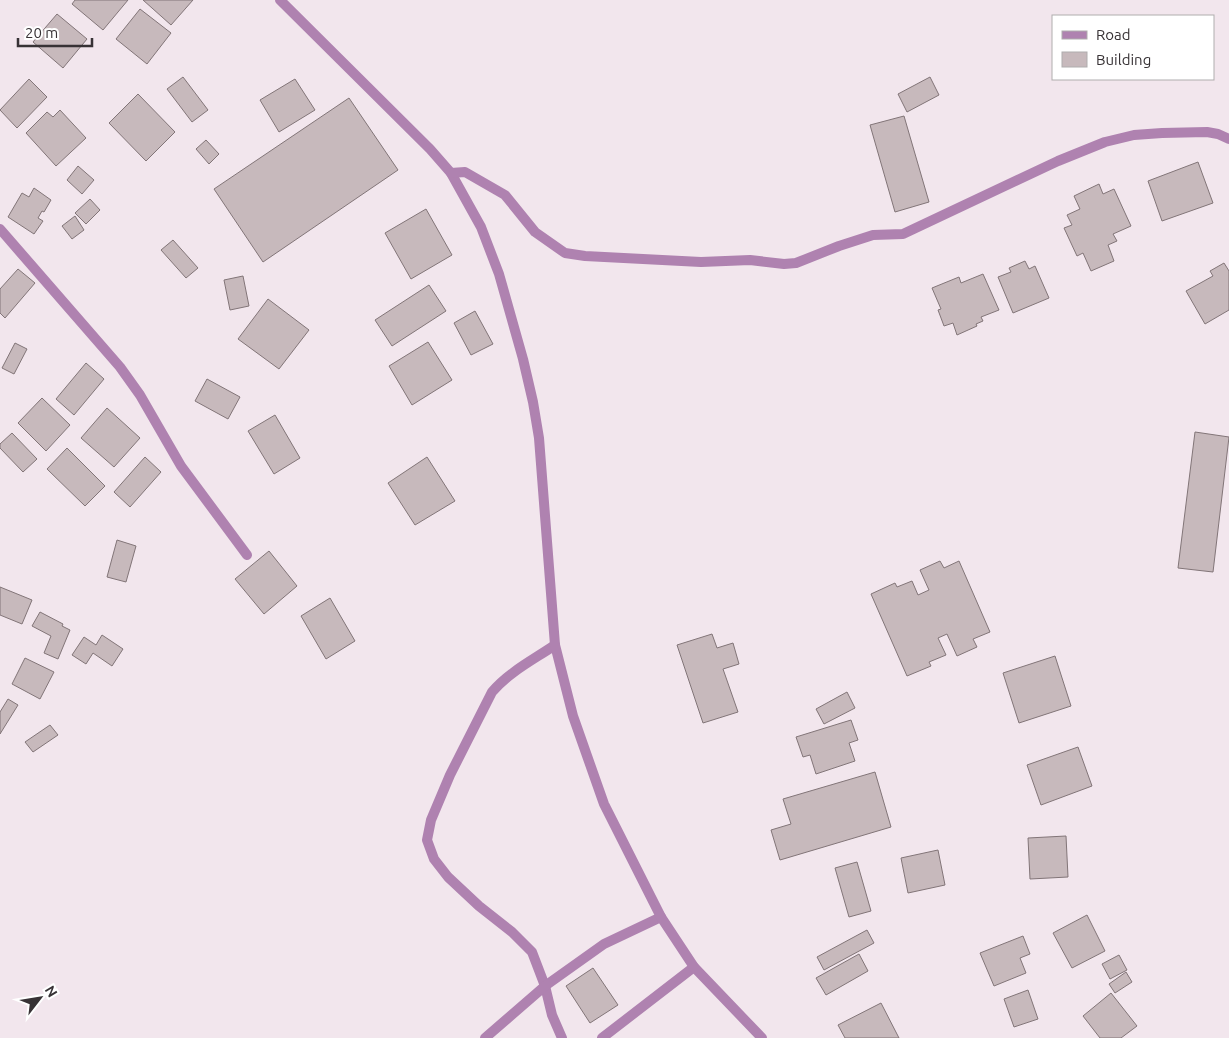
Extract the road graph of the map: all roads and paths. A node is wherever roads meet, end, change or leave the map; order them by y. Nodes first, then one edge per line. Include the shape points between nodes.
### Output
1 (280, 0) edge
2 (1229, 139) edge
3 (450, 173) junction
4 (0, 229) edge
5 (247, 554) dead end
6 (555, 646) junction
7 (661, 917) junction
8 (694, 967) junction
9 (545, 986) junction
10 (485, 1038) edge
11 (562, 1038) edge
12 (602, 1038) edge
13 (762, 1038) edge

1 - 3 street via 430,148
2 - 3 street via 1207,132 1162,133 1105,142 904,234 873,236 796,263 784,264 566,253 535,232 505,195 465,172
3 - 6 street via 481,226 499,274 533,402 539,438
4 - 5 street via 120,367 181,466
6 - 7 street via 574,716 604,804
6 - 9 street via 510,675 492,692 450,775 431,820 427,840 434,859 448,877 532,952
7 - 8 street
7 - 9 street via 604,944
8 - 12 street
8 - 13 street
9 - 10 street
9 - 11 street

